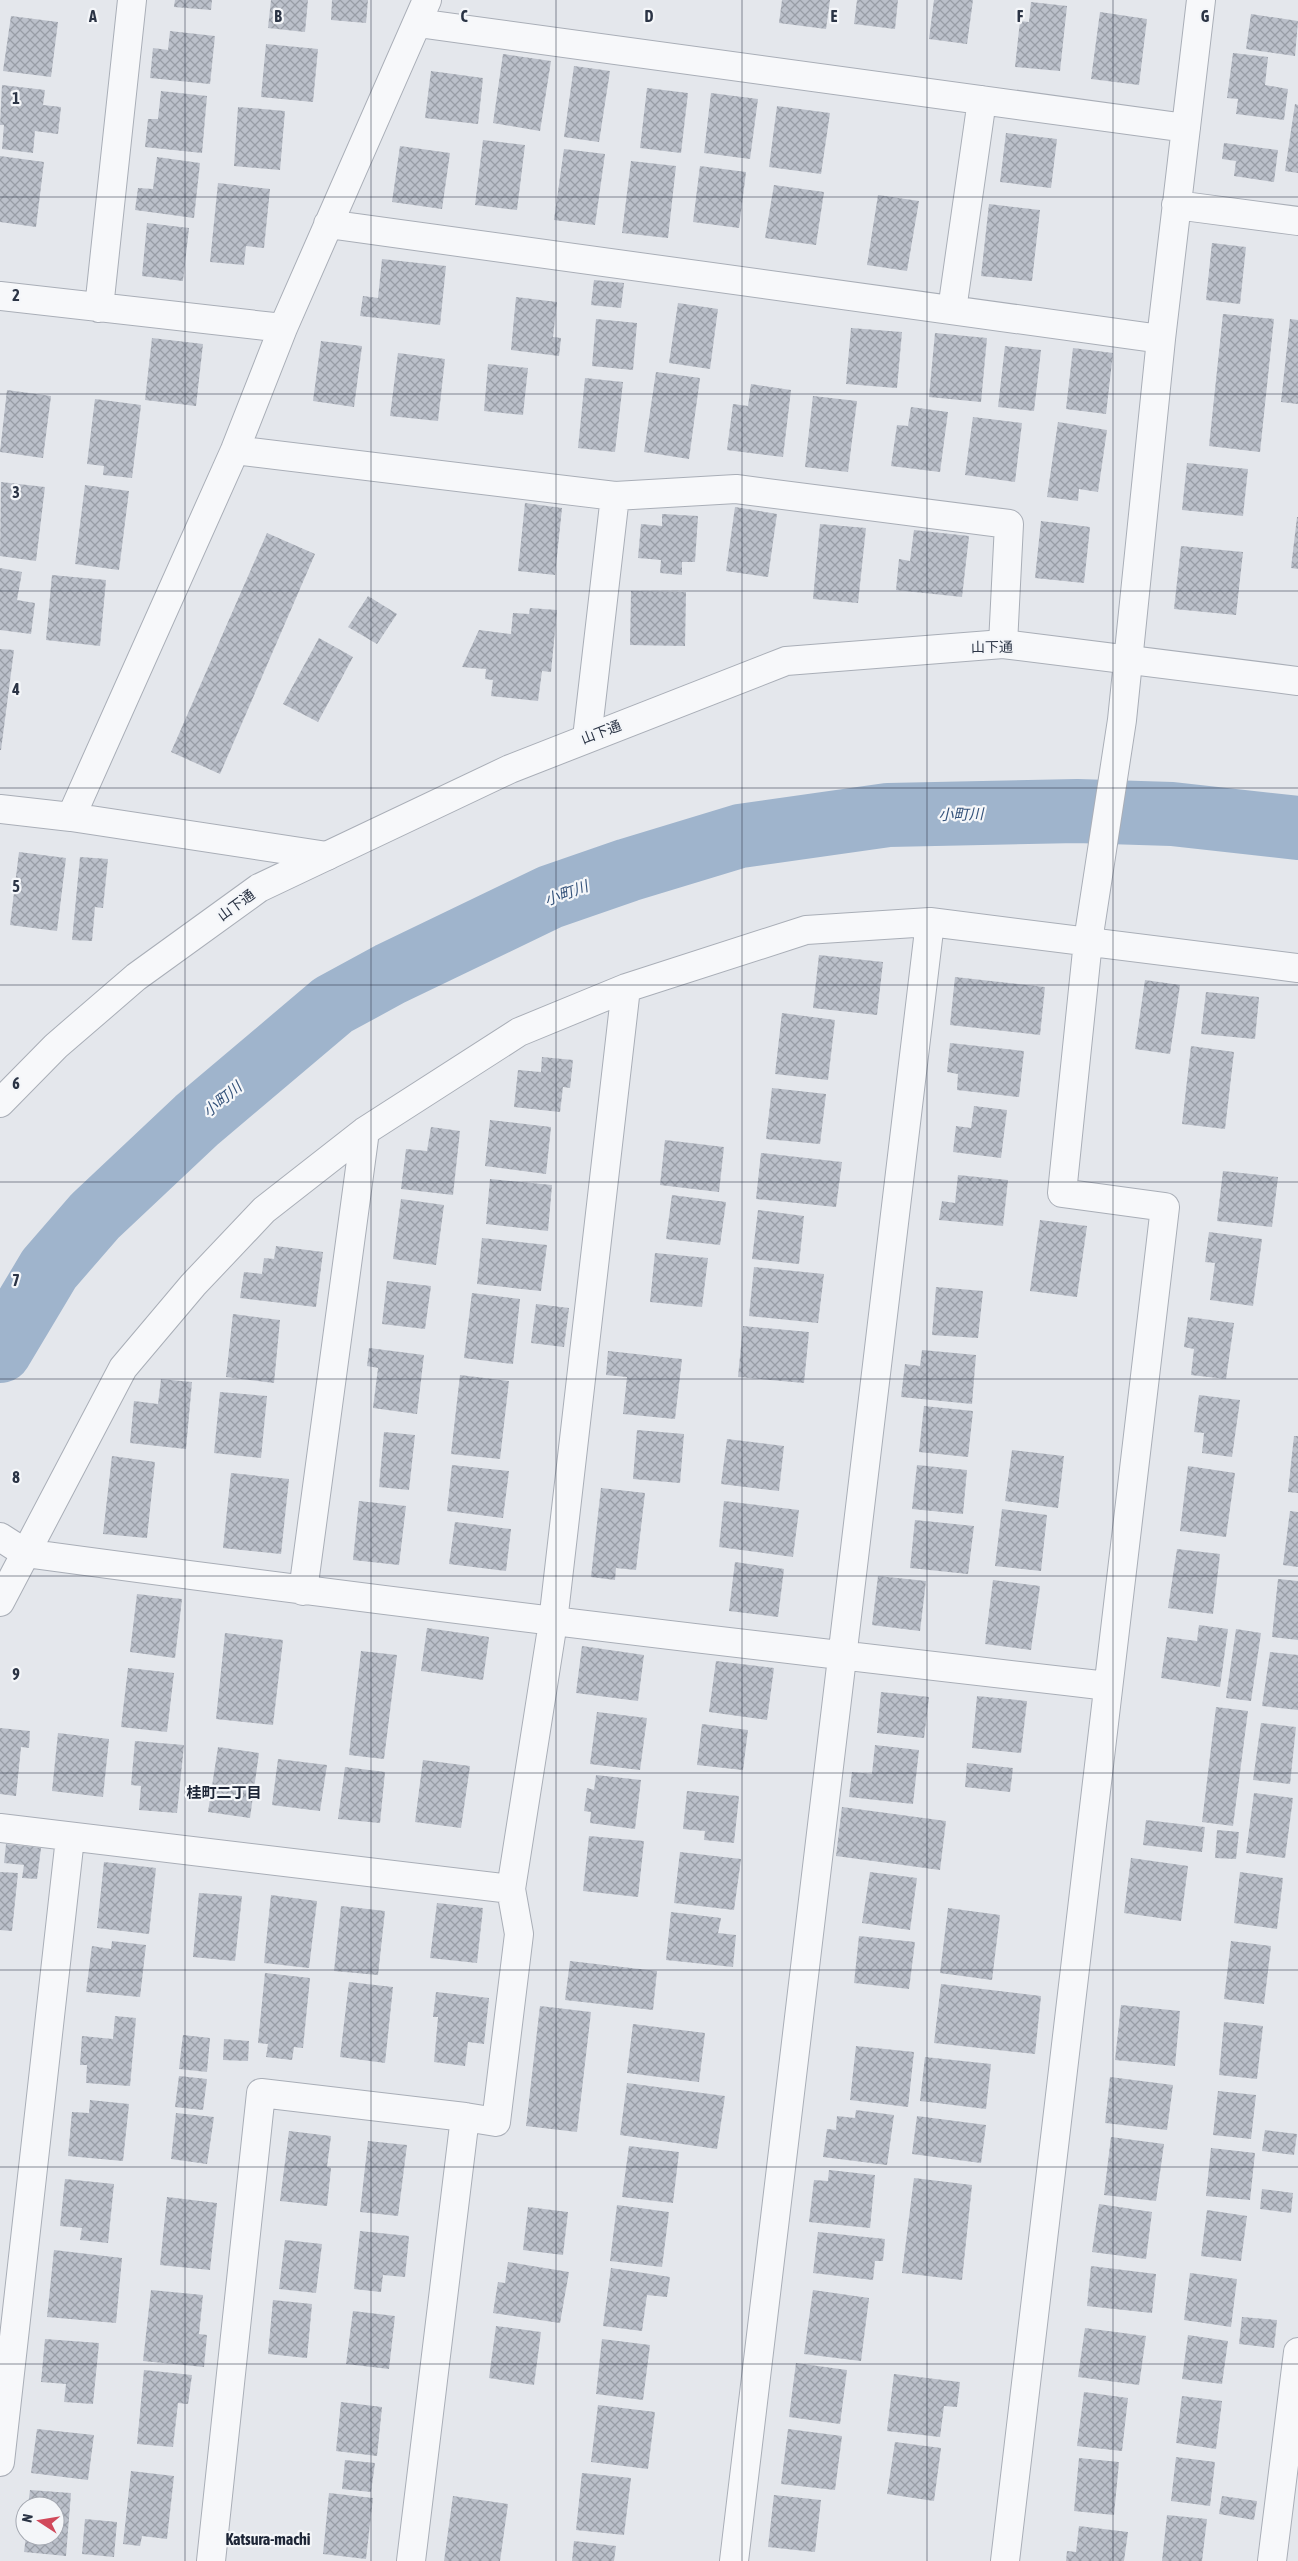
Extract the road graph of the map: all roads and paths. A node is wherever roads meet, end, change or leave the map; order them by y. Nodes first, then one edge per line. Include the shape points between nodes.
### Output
1 (132, 0) edge
2 (1201, 0) edge
3 (422, 11) edge
4 (982, 100) junction
5 (1186, 128) junction
6 (1176, 206) junction
7 (1298, 221) edge
8 (328, 224) junction
9 (0, 296) edge
10 (99, 308) junction
11 (952, 310) junction
12 (283, 328) junction
13 (1161, 339) junction
14 (235, 450) junction
15 (616, 496) junction
16 (1003, 644) junction
17 (1128, 660) junction
18 (1298, 681) edge
19 (586, 738) junction
20 (0, 809) edge
21 (71, 817) junction
22 (327, 856) junction
23 (930, 922) junction
24 (1088, 941) junction
25 (1298, 968) edge
26 (626, 988) junction
27 (0, 1103) edge
28 (365, 1131) junction
29 (0, 1537) edge
30 (25, 1553) junction
31 (303, 1591) junction
32 (0, 1602) edge
33 (553, 1622) junction
34 (841, 1655) junction
35 (1108, 1686) junction
36 (0, 1828) edge
37 (70, 1838) junction
38 (510, 1889) junction
39 (465, 2118) junction
40 (1298, 2352) edge
41 (0, 2462) edge
42 (211, 2561) edge
43 (411, 2561) edge
44 (734, 2561) edge
45 (1005, 2561) edge
46 (1272, 2561) edge

1 - 10 street
2 - 5 street
3 - 4 street
3 - 8 street
4 - 5 street
4 - 11 street
5 - 6 street
6 - 7 street
6 - 13 street
8 - 11 street
8 - 12 street
9 - 10 street
10 - 12 street
11 - 13 street
12 - 14 street
13 - 17 street
14 - 15 street
14 - 21 street
15 - 16 street via 736,489 1010,524
15 - 19 street
16 - 17 street, 山下通
16 - 19 street, 山下通 via 786,661
17 - 18 street, 山下通
17 - 24 street via 1122,720
19 - 22 street, 山下通 via 510,769
20 - 21 street
21 - 22 street
22 - 27 street, 山下通 via 259,888 136,977 56,1046
23 - 24 street
23 - 26 street via 806,930
23 - 34 street
24 - 25 street
24 - 35 street via 1062,1193 1165,1206
26 - 28 street via 519,1032
26 - 33 street
28 - 30 street via 264,1210 193,1285 122,1368
28 - 31 street
29 - 30 street
30 - 31 street
30 - 32 street
31 - 33 street
33 - 34 street
33 - 38 street
34 - 35 street
34 - 44 street
35 - 45 street
36 - 37 street
37 - 38 street
37 - 41 street
38 - 39 street via 519,1934 496,2122
39 - 42 street via 261,2093
39 - 43 street
40 - 46 street

